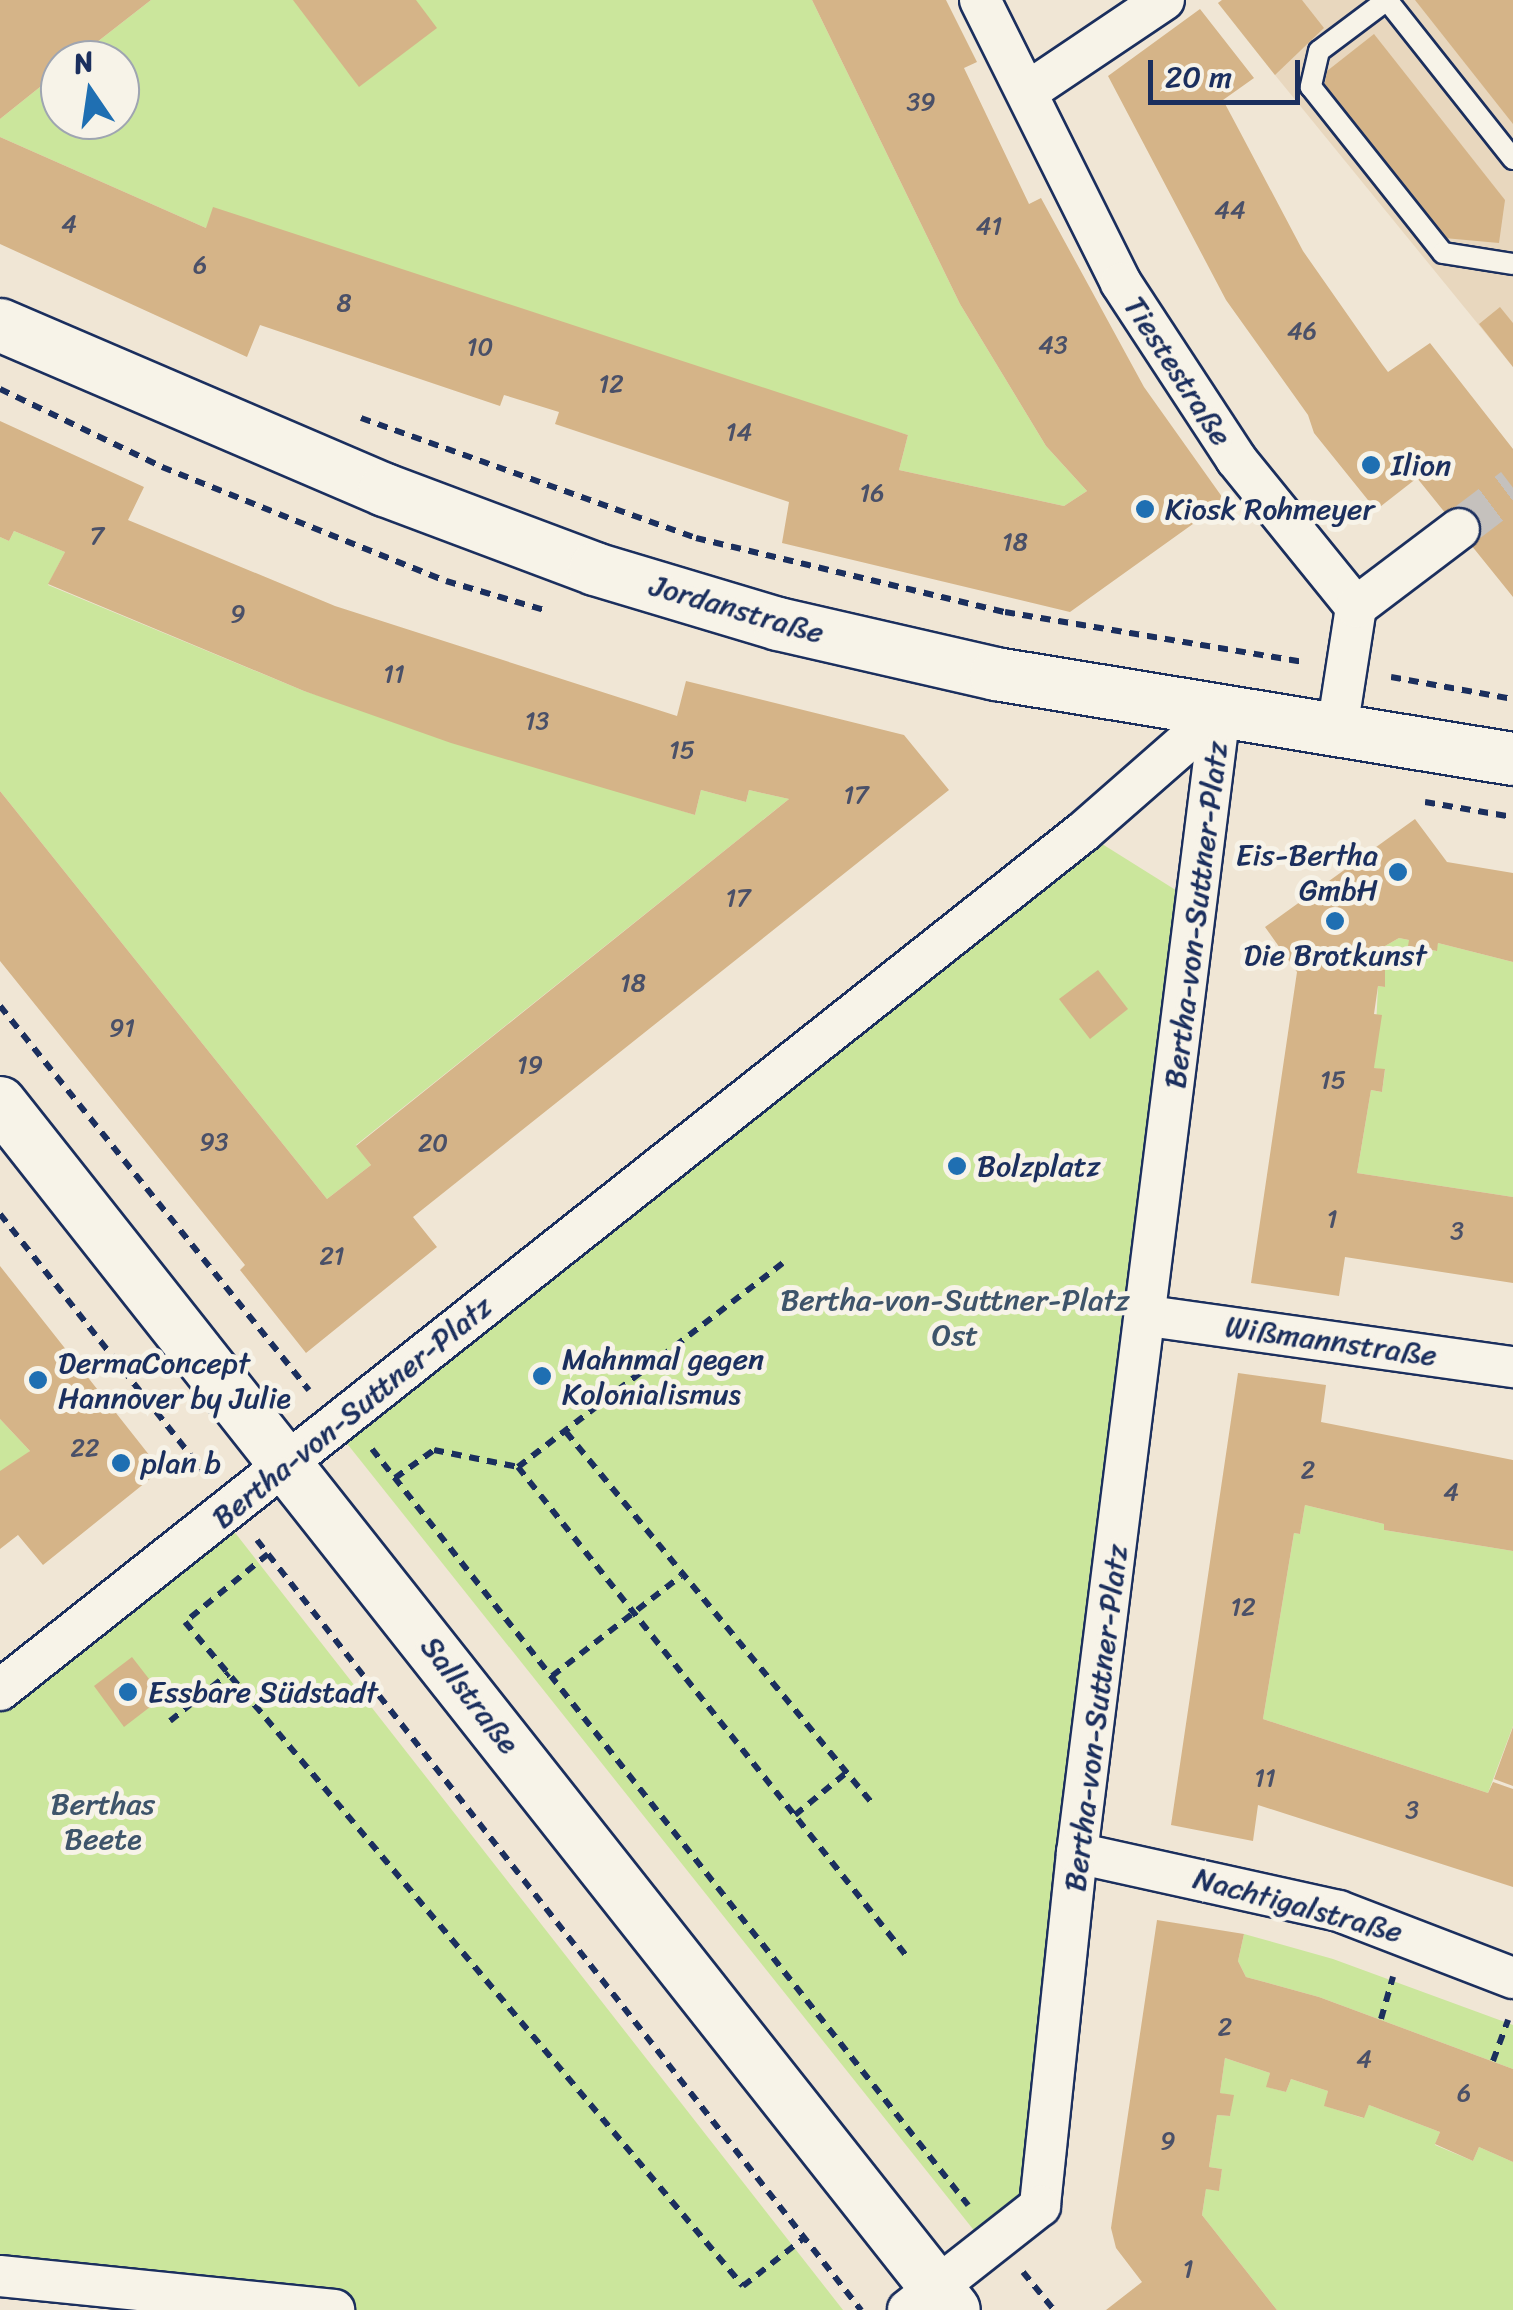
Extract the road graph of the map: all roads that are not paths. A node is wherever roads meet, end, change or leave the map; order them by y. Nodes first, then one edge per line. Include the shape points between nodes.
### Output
1 (980, 0) edge
2 (1164, 0) edge
3 (1387, 0) edge
4 (1026, 92) junction
5 (1513, 158) edge
6 (1513, 264) edge
7 (0, 324) edge
8 (1459, 528) tunnel mouth
9 (1356, 607) junction
10 (1220, 712) junction
11 (1337, 730) junction
12 (1513, 758) edge
13 (0, 1103) edge
14 (1149, 1316) junction
15 (1513, 1367) edge
16 (287, 1462) junction
17 (0, 1690) edge
18 (1077, 1853) junction
19 (1513, 1978) edge
20 (0, 2276) edge
21 (933, 2303) edge
22 (334, 2310) edge

1 - 4 street, Tiestestraße
2 - 4 street
3 - 5 lane
3 - 6 lane via 1319,51 1311,87 1443,254
4 - 9 street, Tiestestraße via 1121,284 1236,459
7 - 10 street, Jordanstraße via 386,490 595,568 778,624 959,666
8 - 9 street
9 - 11 street
10 - 11 street, Jordanstraße
10 - 14 street, Bertha-von-Suttner-Platz
10 - 16 street, Bertha-von-Suttner-Platz via 1083,832
11 - 12 street, Jordanstraße
13 - 16 street, Sallstraße
14 - 15 street, Wißmannstraße
14 - 18 street, Bertha-von-Suttner-Platz
16 - 17 street, Bertha-von-Suttner-Platz
16 - 21 street, Sallstraße
18 - 19 street, Nachtigalstraße via 1339,1911
18 - 21 street, Bertha-von-Suttner-Platz via 1040,2206
20 - 22 street

